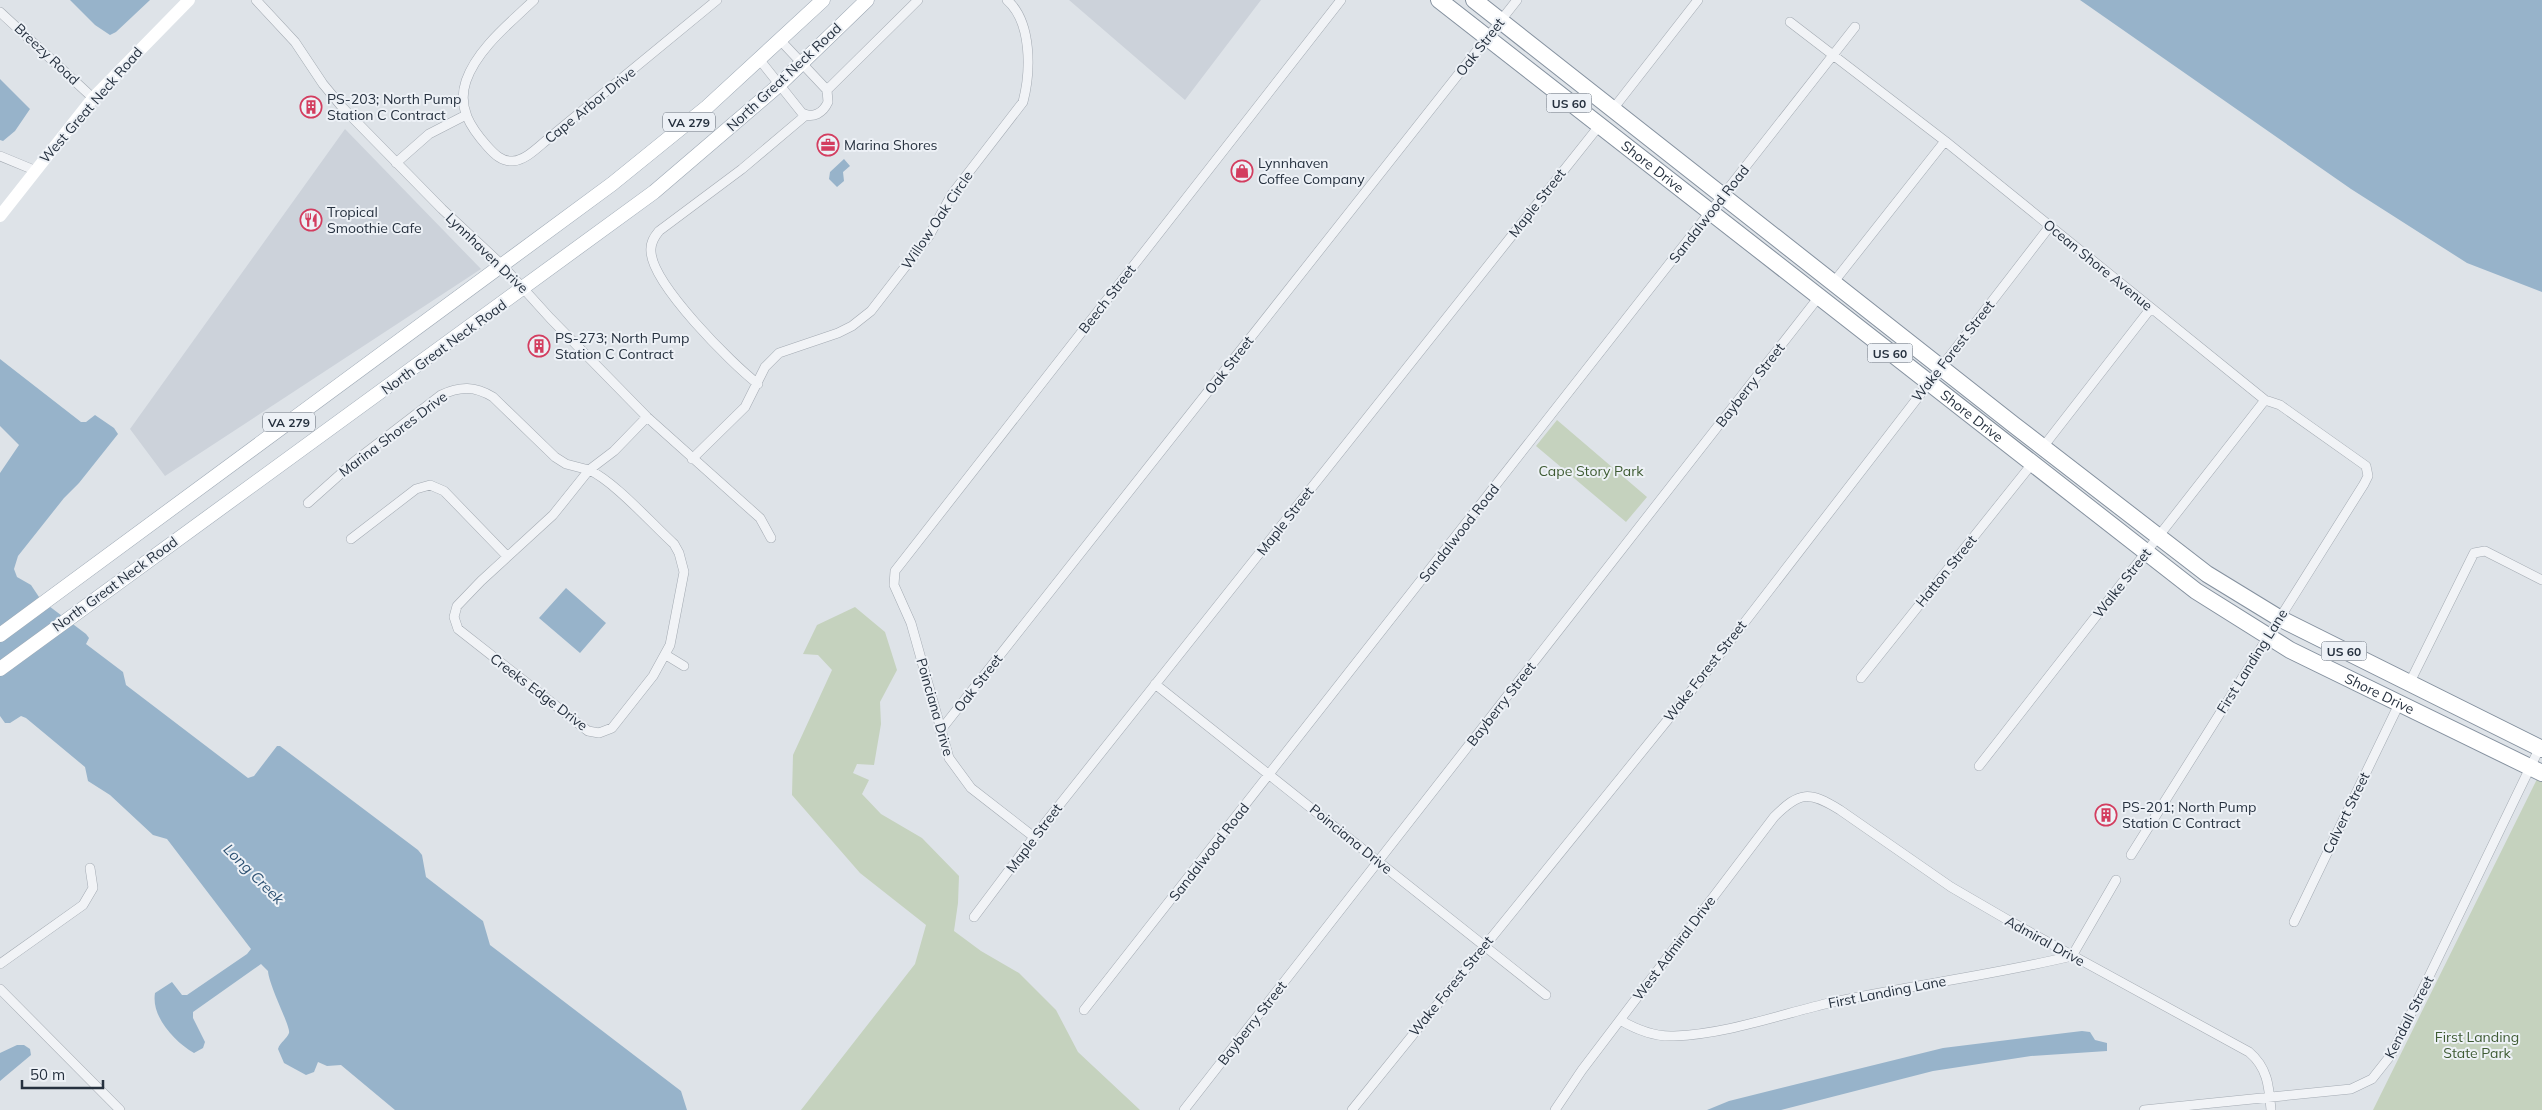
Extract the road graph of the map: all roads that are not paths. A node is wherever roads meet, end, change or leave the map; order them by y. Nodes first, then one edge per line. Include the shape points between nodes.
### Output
1 (188, 0) edge
2 (256, 0) edge
3 (534, 0) edge
4 (717, 0) edge
5 (823, 0) edge
6 (867, 0) edge
7 (918, 0) edge
8 (1007, 0) edge
9 (1341, 0) edge
10 (1439, 0) edge
11 (1474, 0) edge
12 (1517, 0) edge
13 (1698, 0) edge
14 (0, 12) edge
15 (1501, 21) junction
16 (1790, 22) dead end
17 (1855, 27) dead end
18 (1487, 38) junction
19 (780, 40) junction
20 (1834, 56) junction
21 (760, 59) junction
22 (802, 64) junction
23 (779, 85) junction
24 (827, 90) junction
25 (94, 98) junction
26 (1612, 109) junction
27 (466, 115) junction
28 (806, 115) junction
29 (1598, 126) junction
30 (1945, 141) junction
31 (0, 156) edge
32 (396, 163) junction
33 (34, 170) junction
34 (1723, 196) junction
35 (1710, 213) junction
36 (0, 216) edge
37 (2050, 226) junction
38 (502, 265) junction
39 (1833, 283) junction
40 (524, 288) junction
41 (1818, 298) junction
42 (2151, 308) junction
43 (1940, 366) junction
44 (1927, 383) junction
45 (758, 384) junction
46 (2265, 400) junction
47 (647, 417) junction
48 (2043, 447) junction
49 (692, 458) junction
50 (2032, 465) junction
51 (2366, 466) joint
52 (589, 470) junction
53 (308, 503) dead end
54 (2158, 537) junction
55 (771, 538) dead end
56 (351, 539) dead end
57 (2145, 554) junction
58 (507, 556) junction
59 (2542, 580) edge
60 (902, 603) joint
61 (2279, 618) junction
62 (0, 635) edge
63 (2267, 636) junction
64 (666, 655) junction
65 (684, 666) dead end
66 (0, 669) edge
67 (1862, 678) dead end
68 (1155, 684) junction
69 (2409, 684) junction
70 (2399, 704) junction
71 (940, 731) junction
72 (2541, 747) edge
73 (1980, 766) dead end
74 (2536, 771) edge
75 (1270, 775) junction
76 (1803, 796) joint
77 (1034, 837) junction
78 (2131, 855) dead end
79 (1378, 862) junction
80 (90, 868) dead end
81 (2116, 880) dead end
82 (974, 918) dead end
83 (2294, 922) dead end
84 (1484, 945) junction
85 (2072, 956) junction
86 (0, 964) edge
87 (0, 989) edge
88 (1546, 995) dead end
89 (1084, 1010) dead end
90 (1620, 1020) junction
91 (2270, 1097) junction
92 (120, 1110) edge
93 (1184, 1110) edge
94 (1352, 1110) edge
95 (1555, 1110) edge
96 (2144, 1110) edge
97 (2271, 1110) edge

1 - 25 street, West Great Neck Road
2 - 32 street, Lynnhaven Drive via 295,42 342,107
3 - 27 street, Cape Arbor Drive via 497,37 470,71 463,95
4 - 27 street, Cape Arbor Drive via 623,80 522,159 508,161 494,154 472,130
5 - 19 main road, North Great Neck Road / VA 279
6 - 22 main road, North Great Neck Road / VA 279
7 - 24 street
8 - 45 street, Willow Oak Circle via 1019,15 1025,36 1023,102 952,194 929,236 871,311 838,333 779,353 765,367
9 - 60 street, Beech Street via 908,552 893,579
10 - 18 highway, Shore Drive / US 60
11 - 15 highway, Shore Drive / US 60
12 - 15 street, Oak Street
13 - 26 street
14 - 25 street, Breezy Road
15 - 18 street, Oak Street
15 - 26 highway, Shore Drive / US 60
16 - 20 street, Ocean Shore Avenue
17 - 20 street
18 - 29 highway, Shore Drive / US 60
18 - 71 street, Oak Street
19 - 21 main road, North Great Neck Road / VA 279
19 - 22 street
20 - 30 street, Ocean Shore Avenue
20 - 34 street, Sandalwood Road
21 - 23 street
21 - 38 main road, North Great Neck Road / VA 279 via 667,140
22 - 23 main road, North Great Neck Road / VA 279
22 - 24 street
23 - 28 street
23 - 40 main road, North Great Neck Road / VA 279 via 654,192
24 - 28 street via 826,107 815,115
25 - 33 street, West Great Neck Road
26 - 34 highway, Shore Drive / US 60
27 - 32 street via 429,134
28 - 45 street via 742,169 659,231 651,245 652,259 688,315 738,369
29 - 35 highway, Shore Drive / US 60
29 - 68 street, Maple Street
30 - 37 street, Ocean Shore Avenue
30 - 39 street
31 - 33 street
32 - 38 street, Lynnhaven Drive
33 - 36 street, West Great Neck Road
34 - 35 street, Sandalwood Road
34 - 39 highway, Shore Drive / US 60
35 - 41 highway, Shore Drive / US 60
35 - 75 street, Sandalwood Road
37 - 42 street, Ocean Shore Avenue
37 - 43 street, Wake Forest Street
38 - 40 street, Lynnhaven Drive
38 - 62 main road, North Great Neck Road / VA 279
39 - 43 highway, Shore Drive / US 60
40 - 47 street, Lynnhaven Drive
40 - 66 main road, North Great Neck Road / VA 279
41 - 44 highway, Shore Drive / US 60
41 - 79 street, Bayberry Street
42 - 46 street, Ocean Shore Avenue
42 - 48 street
43 - 44 street, Wake Forest Street
43 - 48 highway, Shore Drive / US 60
44 - 50 highway, Shore Drive / US 60
44 - 84 street, Wake Forest Street via 1704,675
45 - 49 street, Willow Oak Circle via 745,407
46 - 51 street, Ocean Shore Avenue via 2280,405
46 - 54 street, Walke Street
47 - 49 street, Lynnhaven Drive
47 - 52 street via 614,451
48 - 54 highway, Shore Drive / US 60
49 - 55 street, Lynnhaven Drive via 760,518
50 - 57 highway, Shore Drive / US 60
50 - 67 street, Hatton Street
51 - 61 street, First Landing Lane via 2368,476 2364,484
52 - 53 street, Marina Shores Drive via 566,464 555,457 493,397 474,388 462,388 441,395 355,461
52 - 58 street, Creeks Edge Drive via 553,515
52 - 64 street, Creeks Edge Drive via 611,485 680,553 684,582
54 - 57 street, Walke Street
54 - 61 highway, Shore Drive / US 60 via 2207,574
56 - 58 street via 416,489 430,485 444,491
57 - 63 highway, Shore Drive / US 60 via 2201,595
57 - 73 street, Walke Street
58 - 64 street, Creeks Edge Drive via 457,606 455,623 458,629 588,731 598,733 612,728
59 - 69 street via 2485,551 2474,553
60 - 71 street, Poinciana Drive via 911,623
61 - 63 street, First Landing Lane
61 - 69 highway, Shore Drive / US 60
63 - 70 highway, Shore Drive / US 60
63 - 78 street, First Landing Lane
64 - 65 street
68 - 75 street, Poinciana Drive
68 - 77 street, Maple Street
69 - 72 highway, Shore Drive / US 60
70 - 74 highway, Shore Drive / US 60
70 - 83 street, Calvert Street
71 - 77 street, Poinciana Drive via 949,758 964,781
72 - 74 street, Kendall Street
74 - 91 street, Kendall Street via 2381,1071 2352,1089
75 - 79 street, Poinciana Drive
75 - 89 street, Sandalwood Road
76 - 85 street, Admiral Drive via 1821,798 1951,886
76 - 90 street, West Admiral Drive via 1787,804 1774,817
77 - 82 street, Maple Street
79 - 84 street, Poinciana Drive
79 - 93 street, Bayberry Street
80 - 86 street via 93,888 83,905
81 - 85 street
84 - 88 street, Poinciana Drive
84 - 94 street, Wake Forest Street
85 - 90 street, First Landing Lane via 1835,1002 1705,1033 1657,1035
85 - 91 street, Admiral Drive via 2249,1052 2263,1067
87 - 92 street
90 - 95 street, West Admiral Drive
91 - 96 street, Kendall Street
91 - 97 street, Admiral Drive

